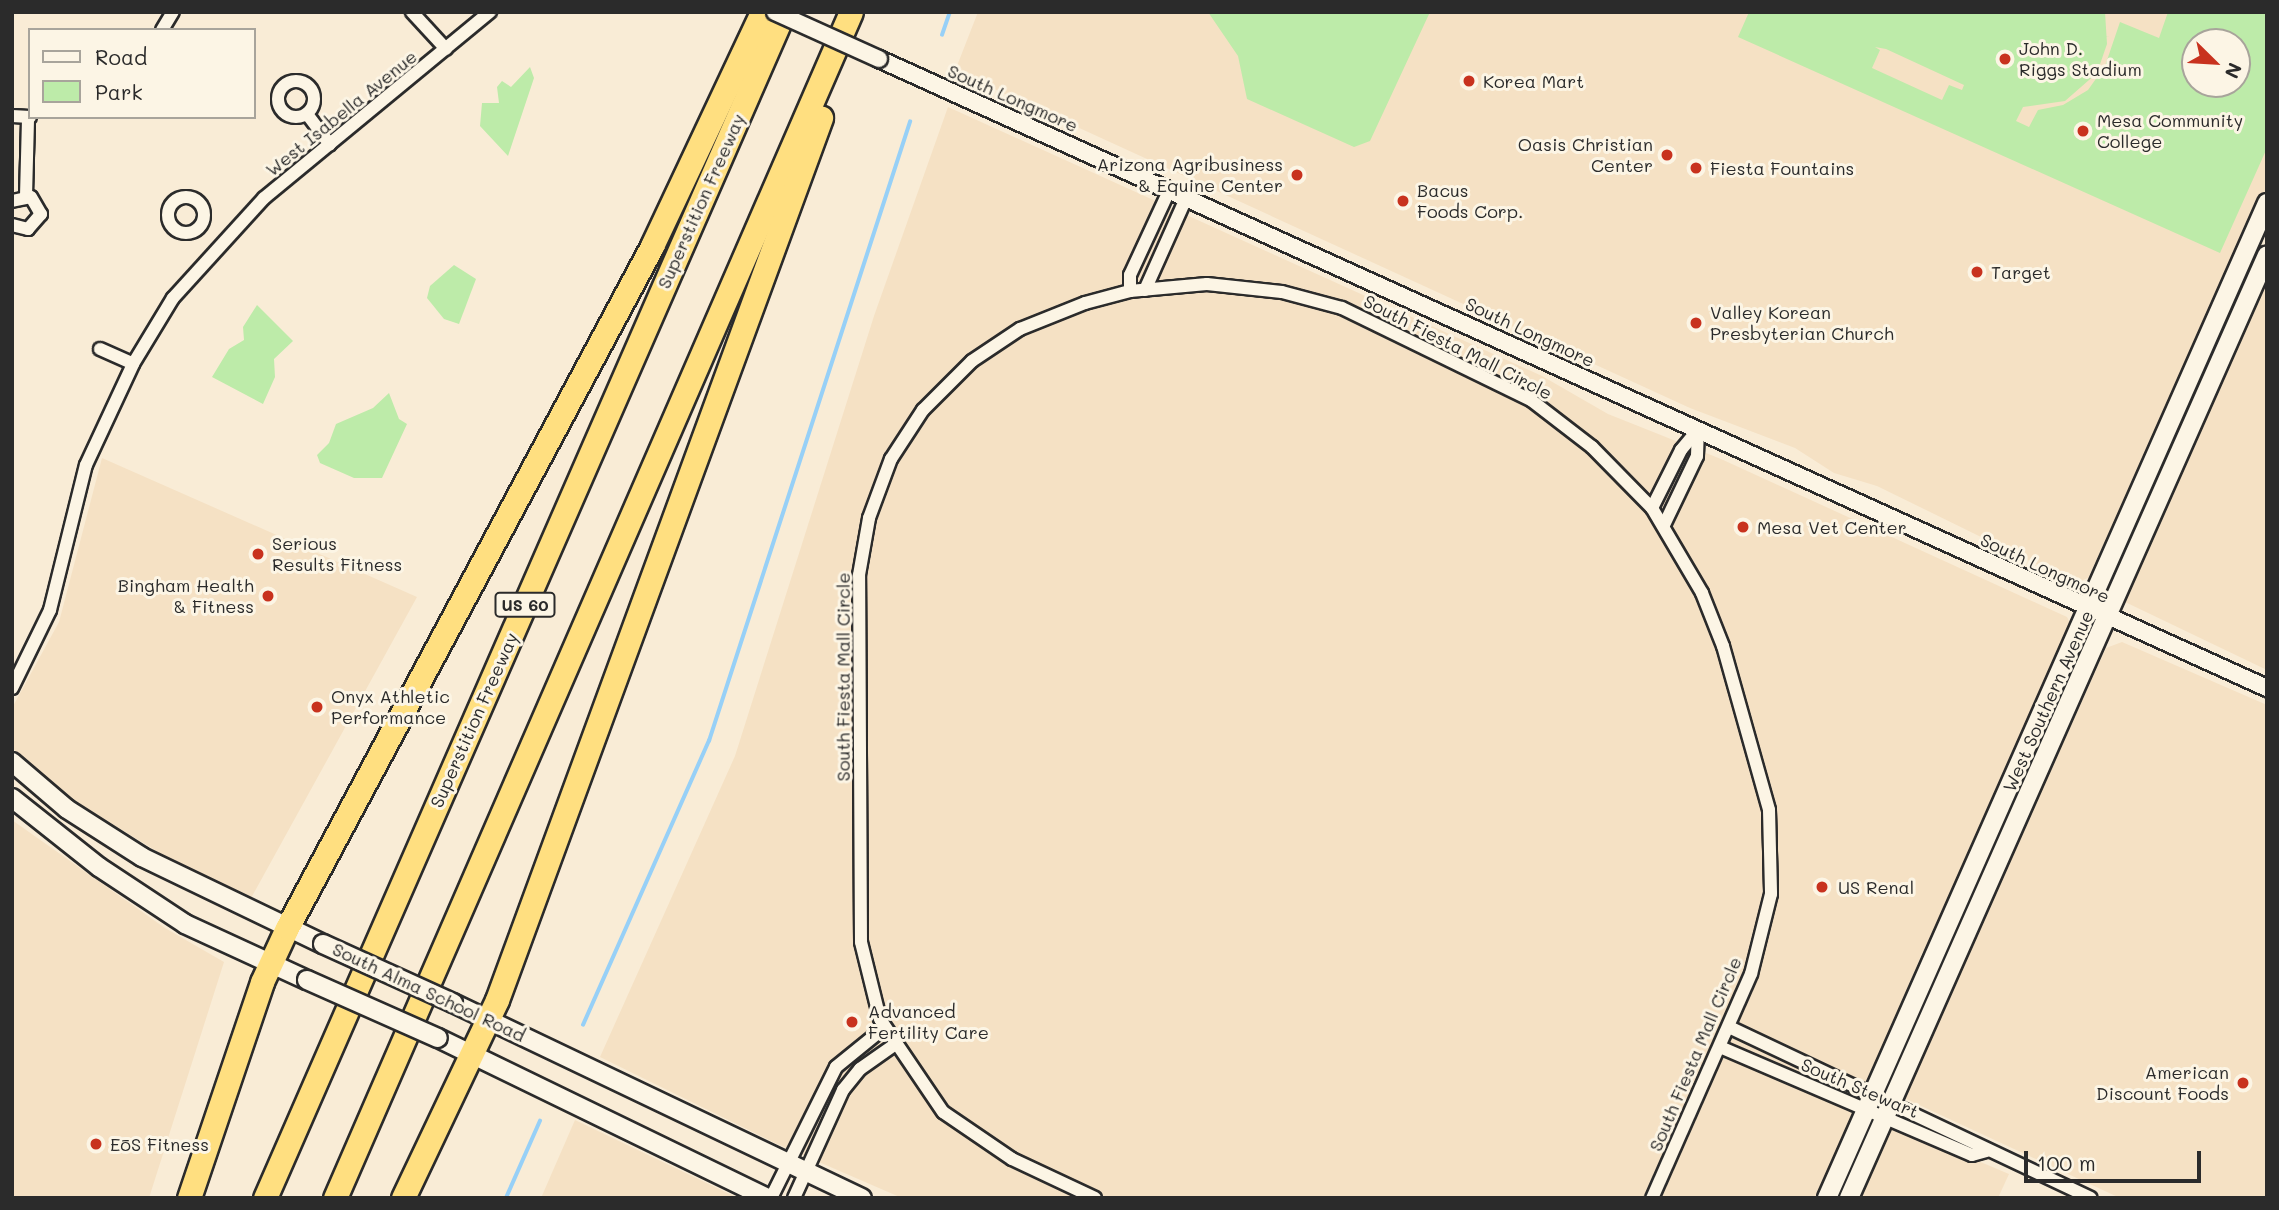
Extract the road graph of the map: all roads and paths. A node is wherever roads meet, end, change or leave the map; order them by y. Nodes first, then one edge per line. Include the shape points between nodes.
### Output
1 (173, 12) edge
2 (412, 12) edge
3 (490, 12) edge
4 (762, 12) edge
5 (775, 12) edge
6 (784, 12) edge
7 (851, 12) edge
8 (859, 12) edge
9 (163, 28) edge
10 (446, 49) junction
11 (307, 114) dead end
12 (29, 119) edge
13 (330, 144) junction
14 (1170, 189) junction
15 (26, 196) junction
16 (1186, 196) junction
17 (12, 201) edge
18 (2267, 203) edge
19 (12, 225) edge
20 (199, 228) dead end
21 (218, 245) junction
22 (2267, 255) edge
23 (1145, 289) junction
24 (1130, 291) junction
25 (2223, 302) junction
26 (100, 349) dead end
27 (132, 364) junction
28 (2190, 428) junction
29 (1698, 429) junction
30 (1652, 508) junction
31 (1664, 525) junction
32 (2088, 609) junction
33 (2105, 617) junction
34 (12, 688) edge
35 (2267, 688) edge
36 (12, 762) edge
37 (12, 798) edge
38 (287, 928) junction
39 (271, 965) junction
40 (488, 1018) junction
41 (1729, 1027) junction
42 (884, 1028) junction
43 (894, 1045) junction
44 (1720, 1047) junction
45 (472, 1058) junction
46 (1874, 1092) junction
47 (1888, 1110) junction
48 (1865, 1112) junction
49 (788, 1163) junction
50 (806, 1171) junction
51 (189, 1198) edge
52 (265, 1198) edge
53 (335, 1198) edge
54 (403, 1198) edge
55 (770, 1198) edge
56 (794, 1198) edge
57 (862, 1198) edge
58 (1095, 1198) edge
59 (1652, 1198) edge
60 (1827, 1198) edge
61 (1849, 1198) edge
62 (2091, 1198) edge

1 - 9 street
2 - 10 street
3 - 10 street, West Isabella Avenue
4 - 38 highway via 652,246
5 - 14 street, South Longmore, bridge
6 - 52 highway, Superstition Freeway / US 60
7 - 53 highway
8 - 40 highway
10 - 13 street, West Isabella Avenue
11 - 13 street
12 - 15 street
13 - 21 street, West Isabella Avenue
14 - 16 street, South Longmore
14 - 24 street via 1130,275
15 - 17 street
15 - 19 street via 39,204 40,219 28,229
16 - 23 street
16 - 29 street, South Longmore
18 - 25 main road, West Southern Avenue
20 - 21 street
21 - 27 street, West Isabella Avenue via 173,298
22 - 28 main road, West Southern Avenue
23 - 24 street, South Fiesta Mall Circle
23 - 30 street, South Fiesta Mall Circle via 1208,284 1270,291 1366,317 1531,400 1592,447
24 - 42 street, South Fiesta Mall Circle via 1020,329 972,361 906,434 872,508 859,575 862,942
25 - 28 main road via 2228,321 2188,411
25 - 32 main road, West Southern Avenue
26 - 27 street
27 - 34 street, West Isabella Avenue via 86,465 42,634
28 - 33 main road, West Southern Avenue
29 - 30 street via 1681,450
29 - 31 street via 1697,456
29 - 32 street, South Longmore
30 - 31 street, South Fiesta Mall Circle
31 - 41 street, South Fiesta Mall Circle via 1713,617 1769,810 1773,856 1766,919
32 - 33 street, South Longmore
32 - 46 main road, West Southern Avenue
33 - 35 street, South Longmore
33 - 47 main road, West Southern Avenue
36 - 38 main road, South Alma School Road via 67,808 142,857
37 - 39 main road via 149,902
38 - 39 highway
38 - 40 main road, South Alma School Road, bridge
39 - 45 main road, bridge via 438,1038
39 - 51 highway
40 - 45 highway
40 - 49 main road, South Alma School Road
41 - 44 street, South Fiesta Mall Circle
41 - 46 street, South Stewart
42 - 43 street, South Fiesta Mall Circle
42 - 49 street via 836,1067
43 - 50 street via 860,1069 844,1090
43 - 58 street, South Fiesta Mall Circle via 938,1106 960,1126 1012,1159
44 - 48 street, South Stewart
44 - 59 street, South Fiesta Mall Circle
45 - 54 highway
45 - 55 main road
46 - 47 street, South Stewart
46 - 48 main road, West Southern Avenue
47 - 48 street, South Stewart
47 - 61 main road, West Southern Avenue
47 - 62 street, South Stewart via 1978,1140 1986,1151
48 - 60 main road, West Southern Avenue
49 - 50 main road, South Alma School Road
49 - 55 street
50 - 56 street
50 - 57 main road, South Alma School Road

